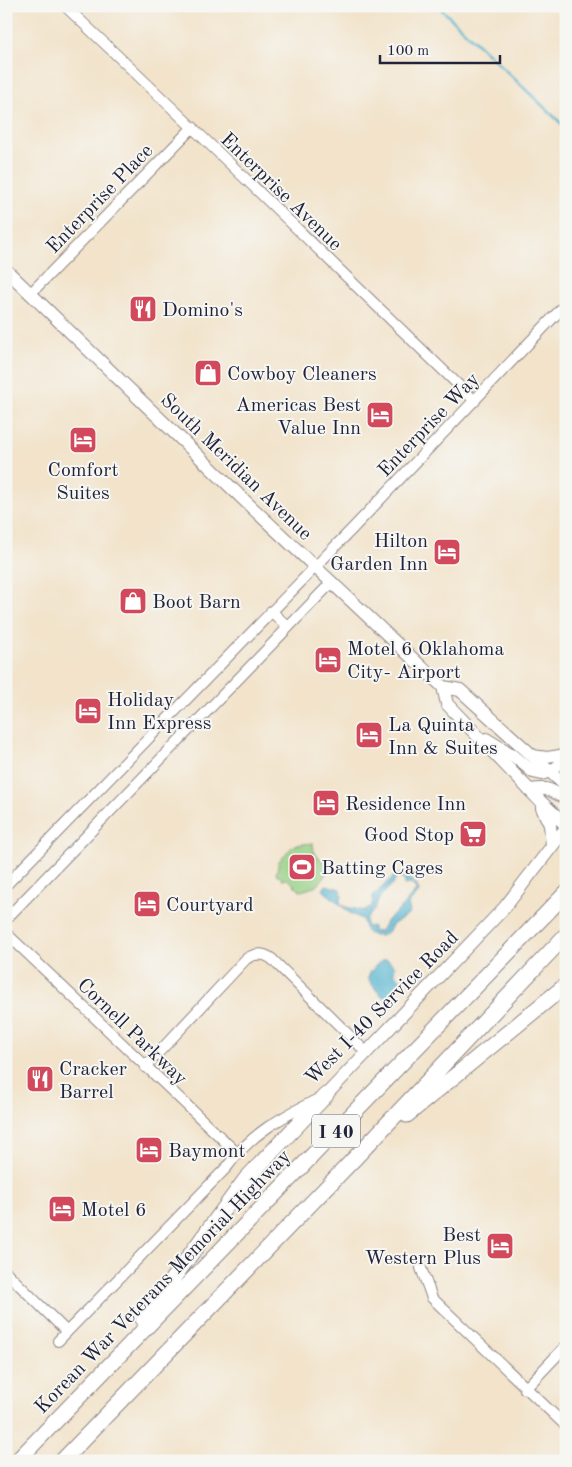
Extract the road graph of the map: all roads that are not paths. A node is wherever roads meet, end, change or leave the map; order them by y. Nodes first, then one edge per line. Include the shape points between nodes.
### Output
1 (65, 6) edge
2 (192, 127) junction
3 (6, 270) edge
4 (30, 294) junction
5 (566, 304) edge
6 (475, 401) junction
7 (314, 566) junction
8 (332, 582) junction
9 (271, 611) junction
10 (288, 627) junction
11 (443, 687) junction
12 (477, 735) junction
13 (566, 754) edge
14 (533, 756) junction
15 (566, 759) edge
16 (550, 771) junction
17 (566, 786) edge
18 (529, 790) junction
19 (566, 798) edge
20 (540, 801) junction
21 (566, 827) edge
22 (552, 846) junction
23 (6, 885) edge
24 (566, 892) edge
25 (6, 919) edge
26 (6, 933) edge
27 (566, 935) edge
28 (566, 985) edge
29 (366, 1052) junction
30 (145, 1067) junction
31 (326, 1095) junction
32 (237, 1153) junction
33 (354, 1159) junction
34 (421, 1268) dead end
35 (6, 1272) edge
36 (67, 1332) junction
37 (58, 1341) dead end
38 (566, 1346) edge
39 (106, 1368) junction
40 (525, 1388) junction
41 (566, 1426) edge
42 (17, 1461) edge
43 (62, 1461) edge

1 - 2 street, Enterprise Avenue
2 - 4 street, Enterprise Place
2 - 6 street, Enterprise Avenue
3 - 4 main road, South Meridian Avenue
4 - 7 main road, South Meridian Avenue
5 - 6 street, Enterprise Way
6 - 7 street, Enterprise Way
7 - 8 main road, South Meridian Avenue
7 - 9 street, Enterprise Way
8 - 10 street
8 - 11 main road, South Meridian Avenue
9 - 10 street
9 - 23 street, Enterprise Way
10 - 25 street
11 - 12 main road, South Meridian Avenue via 447,704
11 - 14 main road, South Meridian Avenue via 460,690
12 - 16 main road via 497,744 533,772 542,774
12 - 18 main road, South Meridian Avenue
13 - 14 street
14 - 16 main road, South Meridian Avenue
15 - 16 street
16 - 17 main road, South Meridian Avenue
18 - 19 main road via 544,788
18 - 20 main road, South Meridian Avenue
20 - 21 main road, South Meridian Avenue
20 - 22 main road via 550,825
21 - 22 main road, West I-40 Service Road
22 - 29 main road, West I-40 Service Road via 505,907
24 - 39 highway, Korean War Veterans Memorial Highway / I 40
26 - 30 street, Cornell Parkway
27 - 33 highway, I 40
28 - 33 highway
29 - 30 street via 272,959 260,954 246,960
29 - 31 main road, West I-40 Service Road
30 - 32 street, Cornell Parkway
31 - 32 street, West I-40 Service Road via 265,1127
31 - 39 highway via 246,1179
32 - 36 street, West I-40 Service Road
33 - 43 highway, I 40
34 - 40 street via 432,1298
35 - 36 street
36 - 37 street, West I-40 Service Road
38 - 40 street
39 - 42 highway, Korean War Veterans Memorial Highway / I 40
40 - 41 street

